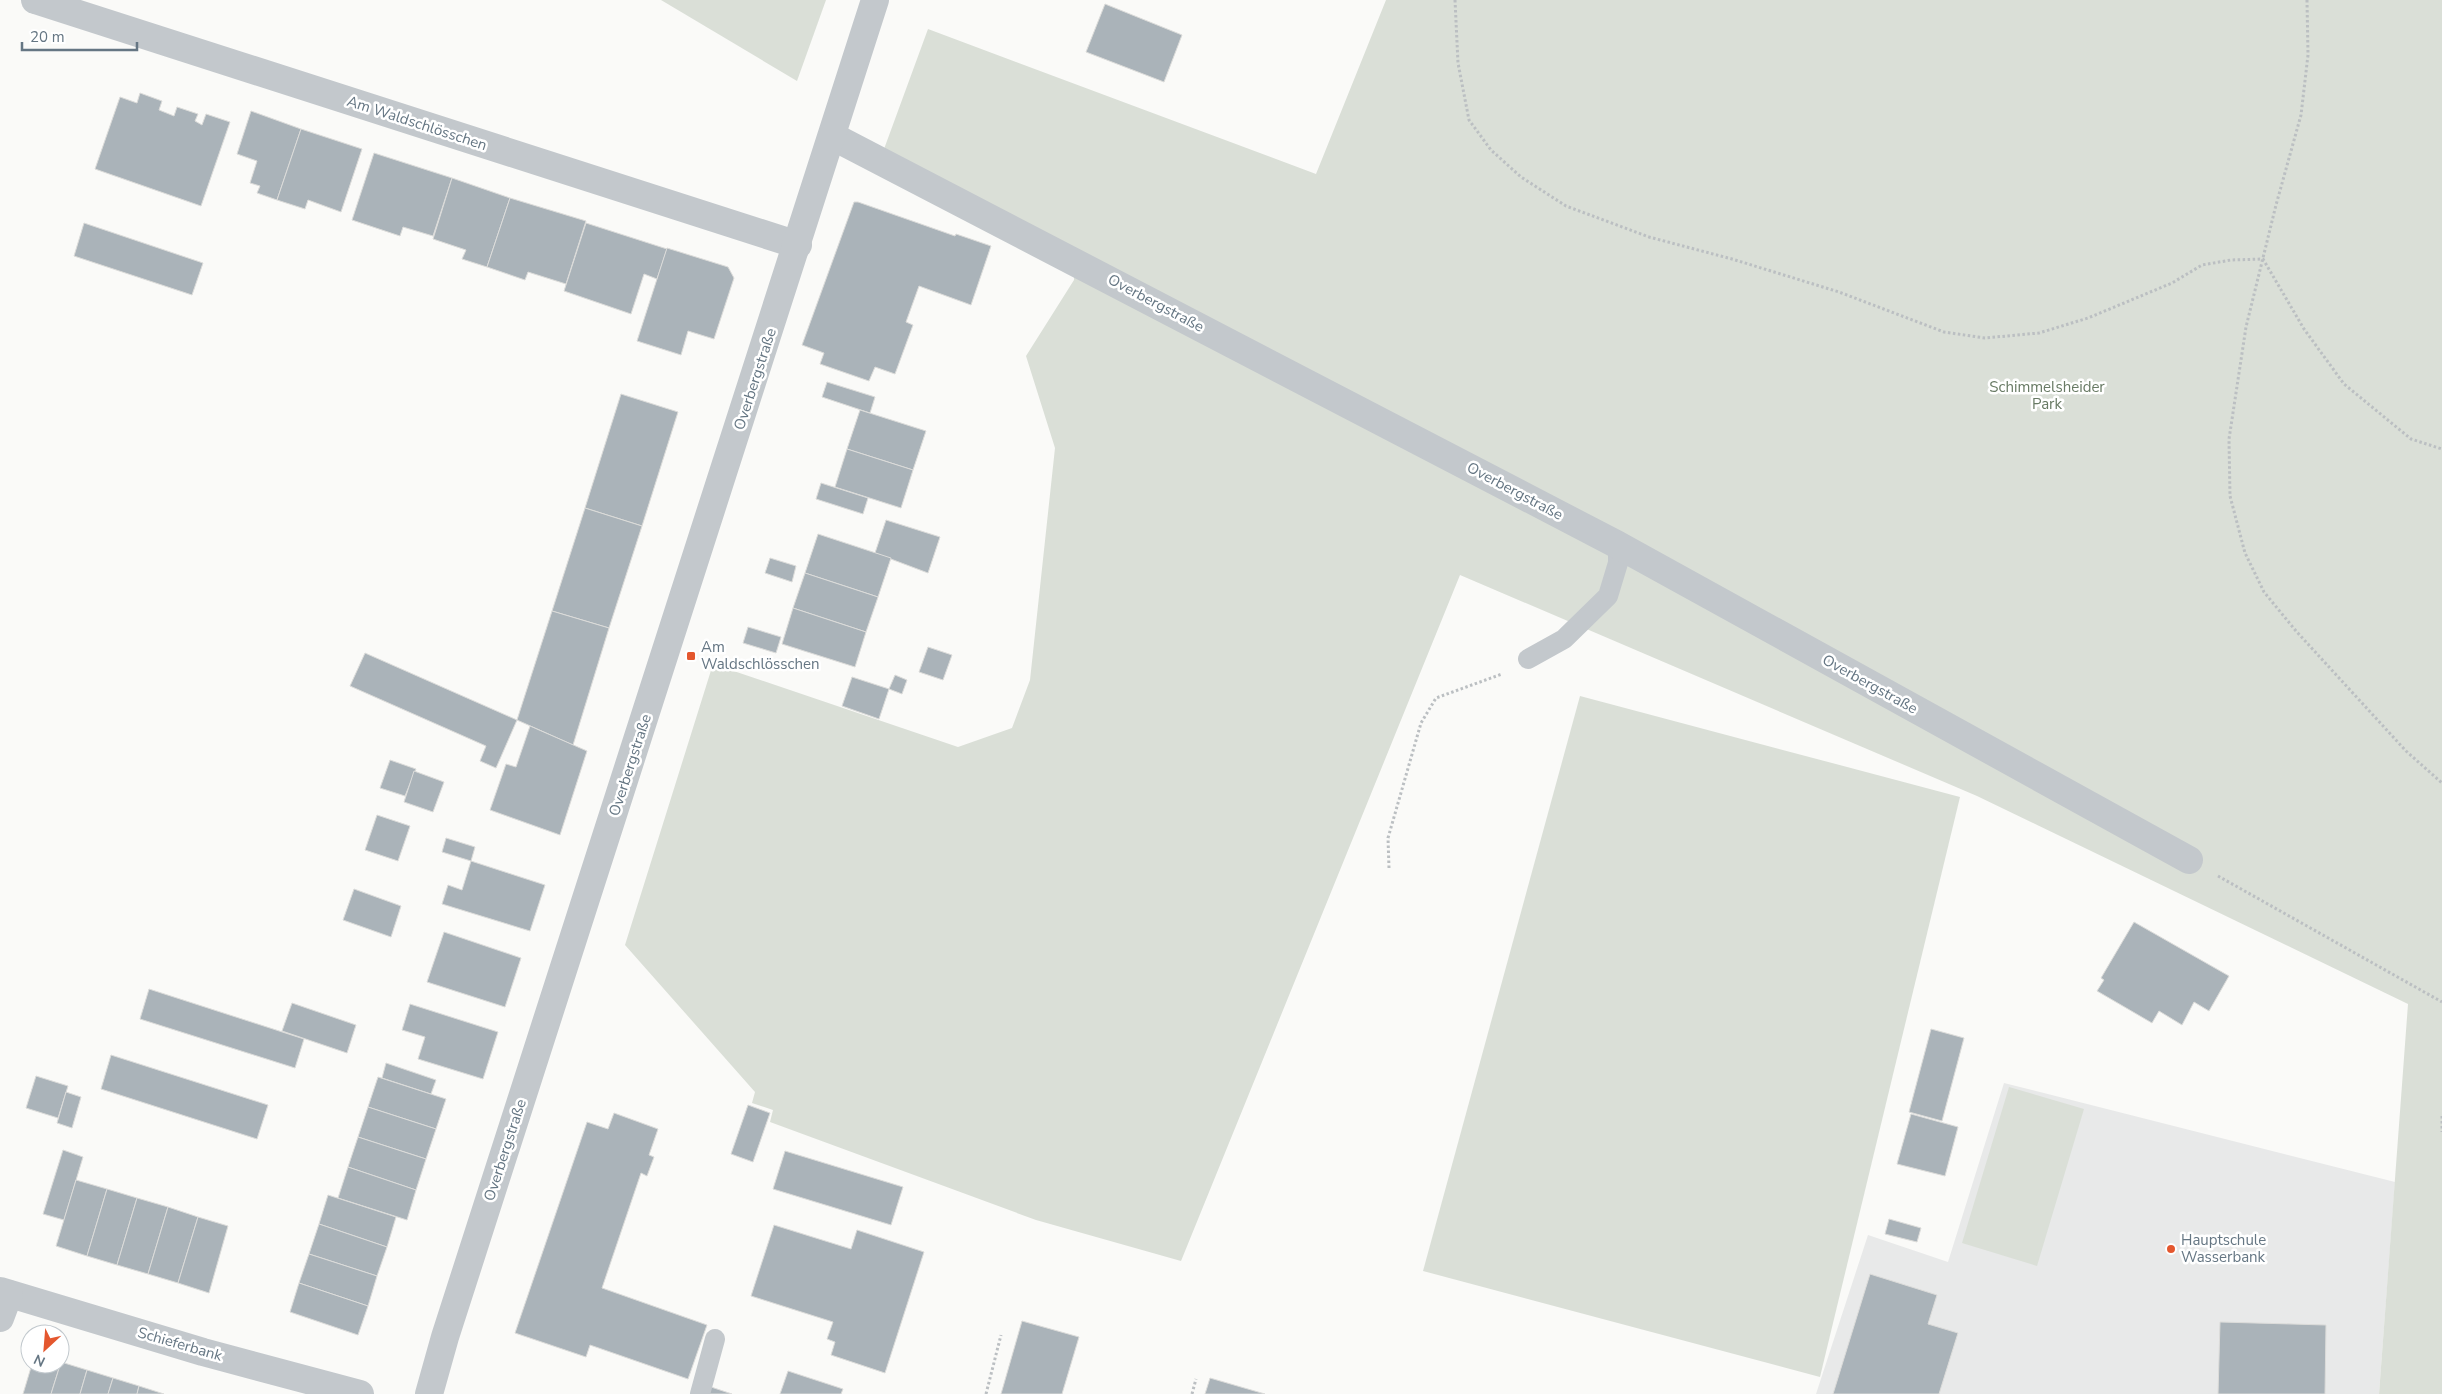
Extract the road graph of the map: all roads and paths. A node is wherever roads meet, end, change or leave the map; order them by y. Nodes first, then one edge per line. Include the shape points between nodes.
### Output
1 (35, 0) edge
2 (875, 0) edge
3 (1455, 0) edge
4 (2307, 0) edge
5 (832, 136) junction
6 (798, 245) junction
7 (2263, 260) junction
8 (2442, 449) edge
9 (1618, 545) junction
10 (1528, 659) joint
11 (2442, 782) edge
12 (2189, 860) joint
13 (1389, 868) dead end
14 (2442, 1002) edge
15 (2442, 1116) edge
16 (2442, 1132) edge
17 (3, 1301) edge
18 (1001, 1335) dead end
19 (715, 1339) dead end
20 (1196, 1379) dead end
21 (360, 1394) edge
22 (429, 1394) edge
23 (700, 1394) edge
24 (986, 1394) edge
25 (1192, 1394) edge

1 - 6 street, Am Waldschlösschen
2 - 5 street, Overbergstraße
3 - 7 path via 1458,63 1469,120 1491,150 1521,177 1566,206 1640,234 1839,292 1944,332 1985,338 2039,333 2088,318 2172,283 2202,265 2231,260
4 - 7 path via 2308,55 2301,116
5 - 6 street, Overbergstraße
5 - 9 street, Overbergstraße
6 - 22 street, Overbergstraße
7 - 8 path via 2304,329 2344,384 2411,439
7 - 11 path via 2246,327 2229,439 2230,496 2245,552 2264,592 2296,631 2406,751
9 - 10 lane via 1618,563 1608,596 1564,639
9 - 12 street, Overbergstraße
10 - 13 path via 1495,678 1436,698 1420,723 1388,838
12 - 14 path
15 - 16 path
17 - 21 street, Schieferbank
18 - 24 path
19 - 23 lane
20 - 25 path

